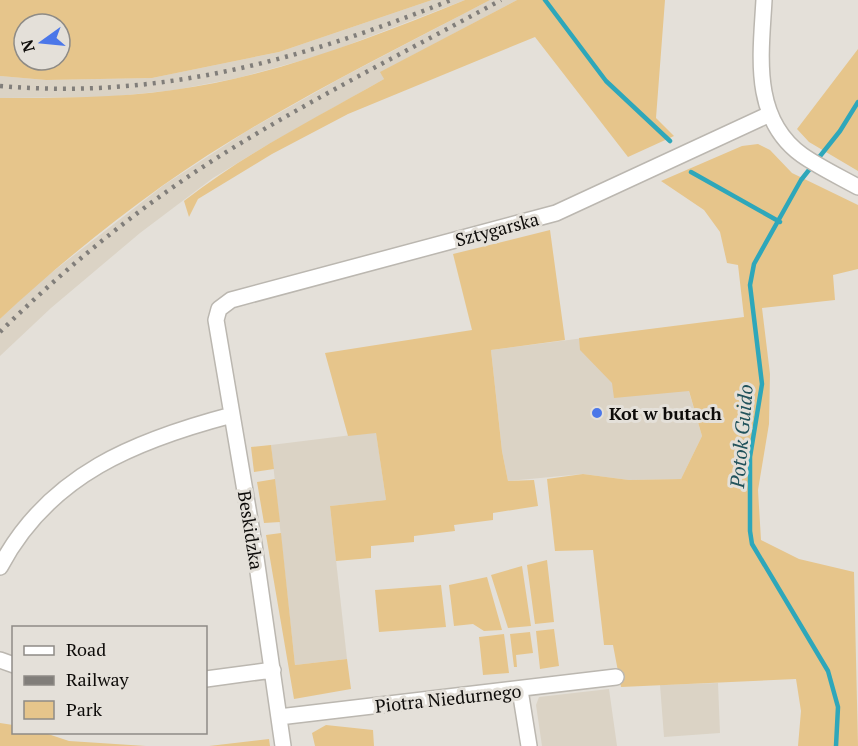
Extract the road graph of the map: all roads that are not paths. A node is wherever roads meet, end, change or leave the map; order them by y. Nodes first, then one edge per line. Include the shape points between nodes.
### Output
1 (764, 0) edge
2 (770, 114) junction
3 (858, 187) edge
4 (216, 314) joint
5 (232, 416) junction
6 (0, 567) edge
7 (273, 670) junction
8 (616, 677) dead end
9 (207, 679) edge
10 (520, 690) junction
11 (279, 717) junction
12 (283, 746) edge
13 (529, 746) edge

1 - 2 street via 762,90
2 - 3 street via 786,140 801,154
2 - 4 street, Sztygarska via 556,213 231,300
4 - 5 street, Beskidzka
5 - 6 street via 144,441 88,471 39,512
5 - 7 street, Beskidzka
7 - 9 street
7 - 11 street, Beskidzka
8 - 10 street, Piotra Niedurnego
10 - 11 street, Piotra Niedurnego
10 - 13 street
11 - 12 street, Beskidzka

